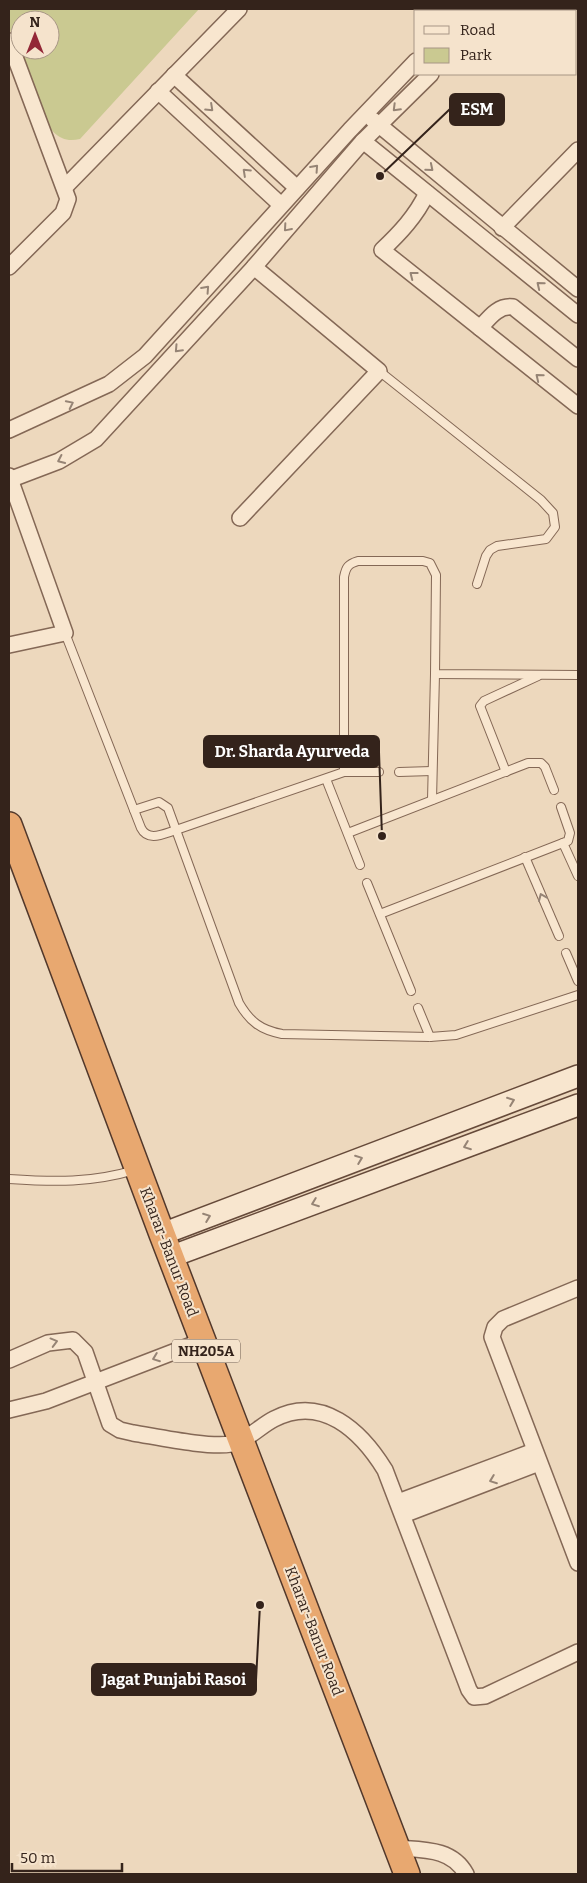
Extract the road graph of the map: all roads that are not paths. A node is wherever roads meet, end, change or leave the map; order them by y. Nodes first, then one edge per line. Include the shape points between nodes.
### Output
1 (239, 9) edge
2 (9, 41) edge
3 (414, 64) edge
4 (174, 75) junction
5 (430, 75) edge
6 (158, 91) junction
7 (366, 114) junction
8 (378, 126) junction
9 (363, 141) junction
10 (578, 150) edge
11 (65, 187) junction
12 (297, 188) junction
13 (427, 193) junction
14 (281, 205) junction
15 (502, 228) junction
16 (9, 267) edge
17 (254, 267) junction
18 (578, 289) edge
19 (578, 315) edge
20 (480, 328) junction
21 (578, 359) edge
22 (379, 371) junction
23 (578, 406) edge
24 (9, 430) edge
25 (9, 479) edge
26 (240, 518) dead end
27 (477, 584) dead end
28 (65, 633) junction
29 (9, 645) edge
30 (435, 674) junction
31 (540, 675) junction
32 (578, 675) edge
33 (432, 771) junction
34 (344, 772) junction
35 (379, 772) dead end
36 (399, 772) dead end
37 (506, 772) junction
38 (326, 779) junction
39 (554, 790) dead end
40 (432, 800) junction
41 (560, 807) dead end
42 (134, 810) junction
43 (9, 825) edge
44 (176, 830) junction
45 (348, 833) junction
46 (563, 843) junction
47 (525, 857) junction
48 (360, 865) dead end
49 (578, 876) edge
50 (367, 883) dead end
51 (380, 914) junction
52 (559, 936) dead end
53 (566, 953) dead end
54 (578, 981) edge
55 (411, 991) dead end
56 (578, 995) edge
57 (418, 1008) dead end
58 (430, 1037) junction
59 (578, 1076) edge
60 (578, 1104) edge
61 (137, 1169) junction
62 (9, 1179) edge
63 (162, 1234) junction
64 (170, 1257) junction
65 (578, 1288) edge
66 (202, 1340) junction
67 (9, 1360) edge
68 (94, 1381) junction
69 (9, 1410) edge
70 (241, 1441) junction
71 (536, 1457) junction
72 (400, 1509) junction
73 (578, 1563) edge
74 (578, 1652) edge
75 (397, 1848) junction
76 (407, 1874) edge
77 (466, 1874) edge

1 - 4 street
2 - 11 street
3 - 7 street
4 - 6 street
4 -> 12 street
5 -> 8 street
6 - 11 street
14 -> 6 street
7 - 8 street
12 -> 7 street
8 - 9 street
8 -> 15 street
9 - 13 street
9 -> 17 street
10 - 15 street
11 - 16 street via 68,199 64,213
12 - 14 street
19 -> 13 street
20 -> 13 street via 382,250 406,227
24 -> 14 street via 97,390 126,372 145,356
15 - 18 street
17 - 22 street
17 -> 25 street via 96,439 60,461
20 - 21 street via 499,309 513,307
23 -> 20 street
22 - 26 street
22 - 27 lane via 541,500 553,514 555,527 546,539 497,546 490,550
25 - 28 street
28 - 29 street
28 - 42 lane
30 - 31 lane
30 - 33 lane
30 - 34 lane via 436,576 430,563 367,561 350,564 344,577
31 - 32 lane
31 - 37 lane via 481,703
33 - 36 lane
33 - 40 lane
34 - 35 lane
34 - 38 lane
37 - 39 lane via 528,763 541,763
37 - 40 lane
38 - 44 lane
38 - 45 lane
40 - 45 lane
41 - 46 lane via 570,833 570,838
42 - 44 lane via 144,834 149,836
42 - 44 lane via 155,803 164,804
43 - 61 highway, Kharar-Banur Road / NH205A
44 - 58 lane via 239,1003 256,1025 282,1034
45 - 48 lane
46 - 47 lane
46 - 49 lane
47 - 51 lane
52 -> 47 lane
50 - 51 lane
51 - 55 lane
53 - 54 lane
56 - 58 lane via 480,1029
57 - 58 lane
63 -> 59 main road
60 -> 64 main road
61 - 62 lane via 102,1179 80,1181
61 - 63 highway, Kharar-Banur Road / NH205A
63 - 64 highway, Kharar-Banur Road / NH205A
64 - 66 highway, Kharar-Banur Road / NH205A
65 - 71 street via 503,1319 495,1327 492,1337
66 -> 68 street
66 - 70 highway, Kharar-Banur Road / NH205A
67 -> 68 street via 48,1344 73,1340 85,1352
68 - 69 street via 46,1401
68 - 70 street via 106,1417 120,1430 222,1445
70 - 72 street via 276,1418 295,1411 316,1410 331,1416 363,1440 385,1470
70 - 75 highway, Kharar-Banur Road / NH205A
71 - 72 street
71 - 73 street
72 - 74 street via 468,1690 474,1697 485,1696
75 - 76 highway, Kharar-Banur Road / NH205A
75 - 77 street via 447,1854

